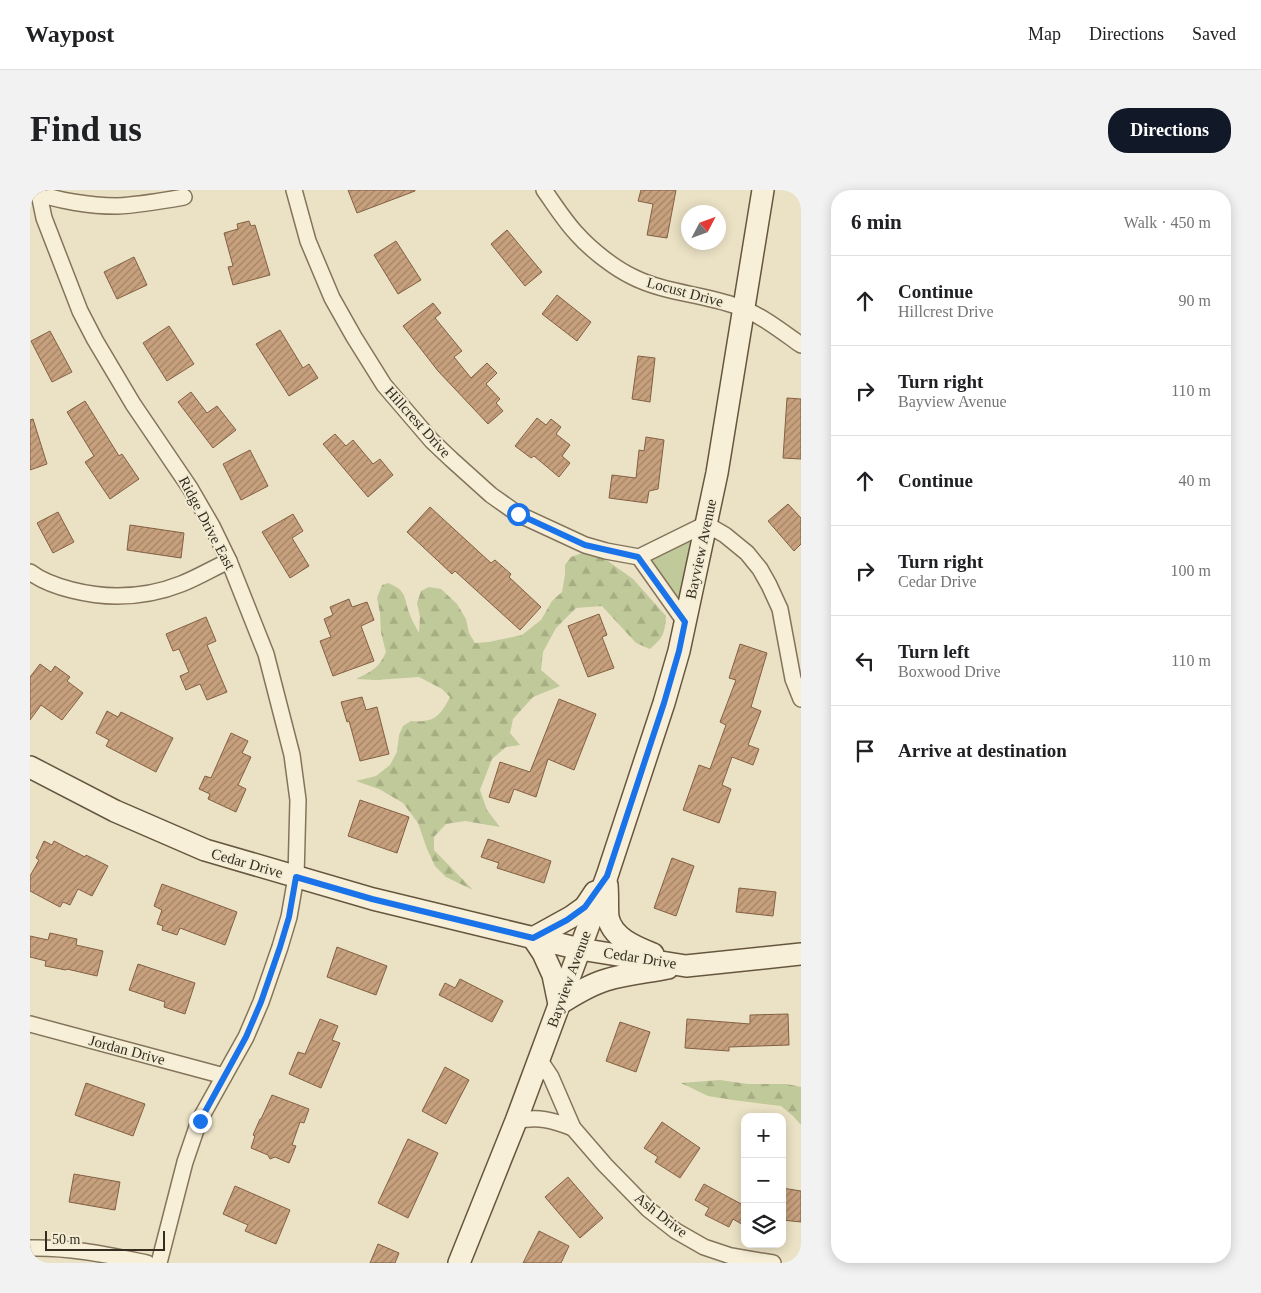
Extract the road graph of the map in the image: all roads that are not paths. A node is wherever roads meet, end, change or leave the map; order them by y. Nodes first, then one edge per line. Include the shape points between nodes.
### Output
1 (294, 190) edge
2 (544, 190) edge
3 (763, 190) edge
4 (36, 191) edge
5 (184, 197) dead end
6 (30, 214) edge
7 (743, 309) junction
8 (801, 345) edge
9 (706, 524) junction
10 (638, 557) junction
11 (229, 561) junction
12 (30, 572) edge
13 (685, 622) junction
14 (801, 699) edge
15 (30, 767) edge
16 (607, 876) junction
17 (296, 877) junction
18 (533, 938) junction
19 (580, 949) junction
20 (801, 954) edge
21 (686, 966) junction
22 (559, 1004) junction
23 (30, 1024) edge
24 (539, 1059) junction
25 (224, 1076) junction
26 (516, 1121) junction
27 (573, 1128) junction
28 (30, 1248) edge
29 (148, 1263) edge
30 (159, 1263) edge
31 (459, 1263) edge
32 (773, 1263) edge

1 - 10 street, Hillcrest Drive via 308,241 332,298 384,385 432,441 518,514 585,545
2 - 7 street, Locust Drive via 576,233 606,261 632,277 654,286
3 - 7 main road, Bayview Avenue
4 - 5 street via 43,196 80,203 117,206
4 - 6 street
4 - 11 street, Ridge Drive East via 80,311 95,340 132,404 190,488
7 - 8 street, Locust Drive via 765,319
7 - 9 main road, Bayview Avenue
9 - 10 street
9 - 13 main road, Bayview Avenue
9 - 14 street via 747,553 769,585 780,609 793,679
10 - 13 street
11 - 12 street via 156,592 117,596 80,592 51,584
11 - 17 street, Ridge Drive East via 266,654 292,755 298,800
13 - 16 main road, Bayview Avenue via 664,703
15 - 17 main road, Cedar Drive via 115,811 205,850
16 - 18 main road via 585,907
16 - 19 main road, Bayview Avenue
16 - 21 main road via 608,919 621,938
17 - 18 main road, Cedar Drive
17 - 25 street, Ridge Drive East via 289,917 261,1002
18 - 19 main road, Cedar Drive
18 - 22 main road via 553,975
19 - 21 main road, Cedar Drive
19 - 22 main road, Bayview Avenue
20 - 21 main road, Cedar Drive
21 - 22 main road via 605,980
22 - 24 main road, Bayview Avenue
23 - 25 street, Jordan Drive
24 - 26 main road, Bayview Avenue
24 - 27 street, Ash Drive via 551,1077
25 - 30 street, Ridge Drive East via 200,1121 185,1162
26 - 27 street, Ash Drive via 543,1118
26 - 31 main road, Bayview Avenue
27 - 32 street, Ash Drive via 648,1209 676,1231 704,1247 731,1256
28 - 29 street via 80,1250

